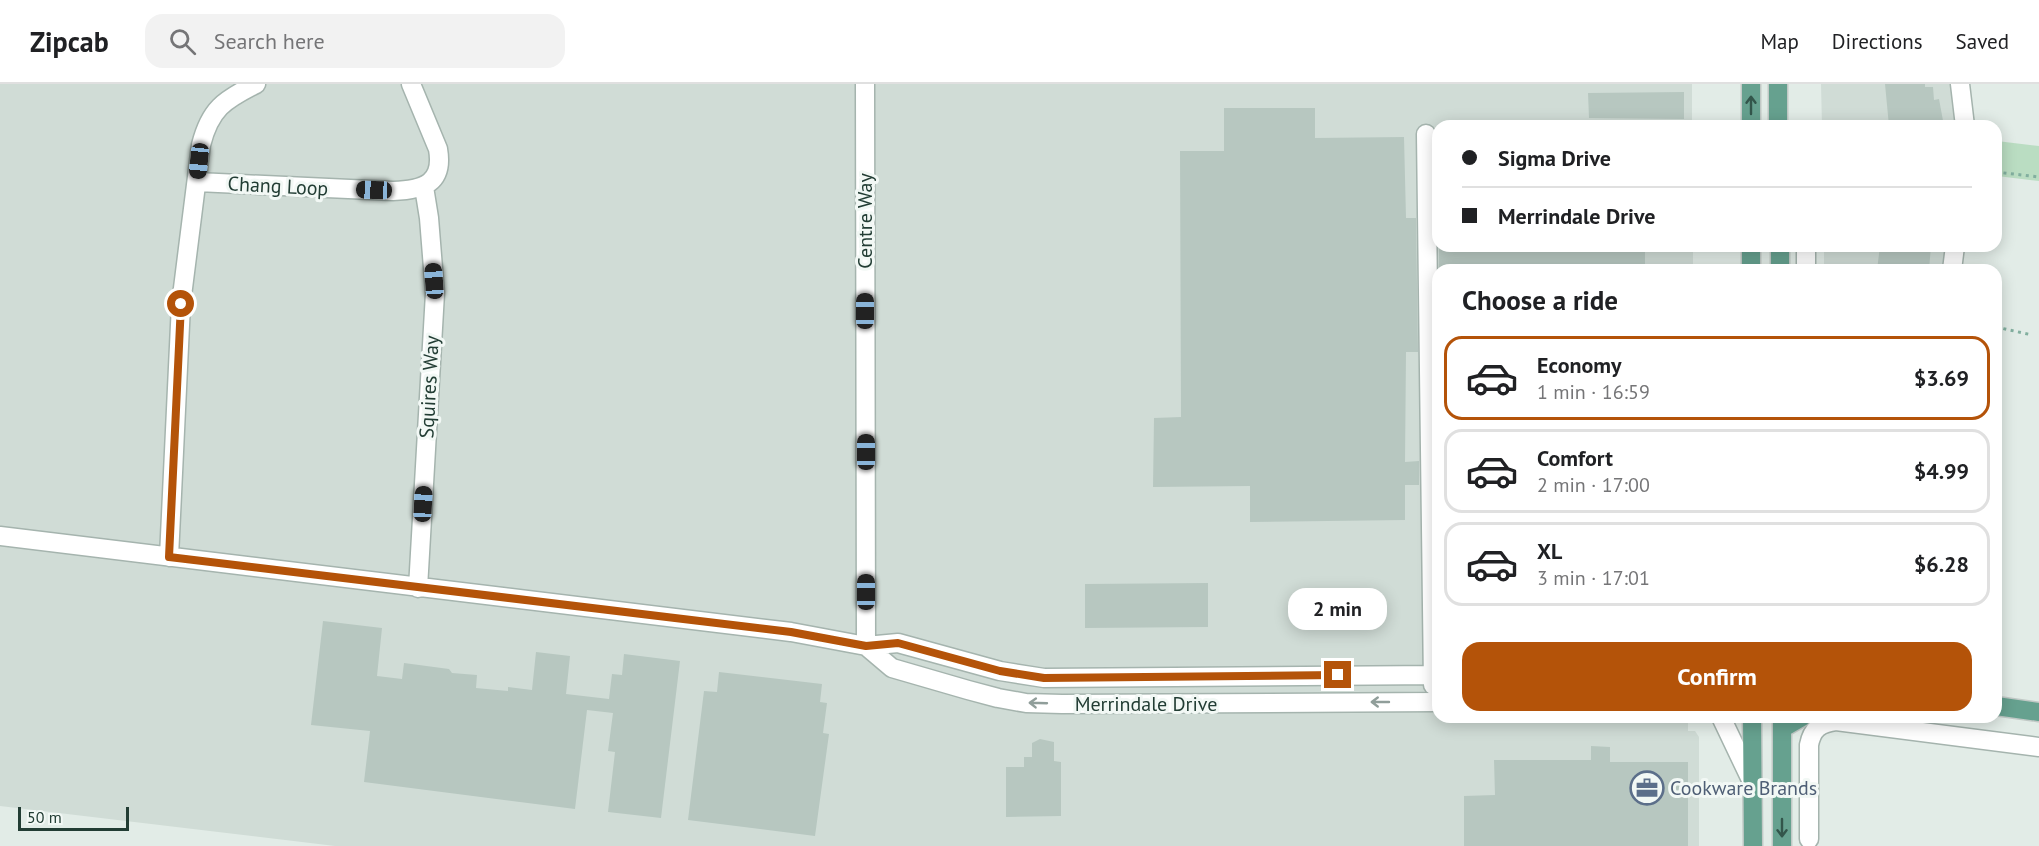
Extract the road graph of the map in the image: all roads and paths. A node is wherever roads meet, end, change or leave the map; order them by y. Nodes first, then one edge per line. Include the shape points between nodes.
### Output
1 (256, 84) edge
2 (411, 84) edge
3 (865, 84) edge
4 (1751, 84) edge
5 (1778, 84) edge
6 (1960, 84) edge
7 (1751, 120) edge
8 (1778, 120) edge
9 (1964, 120) edge
10 (1426, 134) dead end
11 (2002, 173) edge
12 (2039, 177) edge
13 (197, 182) junction
14 (424, 187) junction
15 (2002, 328) edge
16 (2032, 335) dead end
17 (1432, 459) edge
18 (0, 536) edge
19 (169, 557) junction
20 (418, 588) junction
21 (866, 646) junction
22 (1432, 675) edge
23 (1268, 676) junction
24 (1432, 702) edge
25 (1268, 703) junction
26 (2002, 707) edge
27 (2039, 712) edge
28 (1726, 723) edge
29 (1752, 723) edge
30 (1783, 723) edge
31 (1829, 723) edge
32 (1885, 723) edge
33 (1910, 724) edge
34 (2039, 747) edge
35 (1752, 782) junction
36 (1809, 839) dead end
37 (1753, 846) edge
38 (1782, 846) edge

1 - 13 street via 224,101 210,118 201,145
2 - 14 street via 440,160 439,171
3 - 21 street, Centre Way
7 -> 4 main road
5 - 8 main road
6 - 9 street
10 - 17 street
11 - 12 path
13 - 14 street, Chang Loop via 393,191
13 - 19 street via 181,304
14 - 20 street, Squires Way via 435,293
15 - 16 path
18 - 19 street, Merrindale Drive
19 - 20 street, Merrindale Drive
20 - 21 street, Merrindale Drive via 791,632
21 - 23 street, Merrindale Drive via 898,643 1000,671 1044,678
25 -> 21 street, Merrindale Drive via 1026,703 892,668
22 - 23 street, Merrindale Drive
23 - 25 street
24 -> 25 street, Merrindale Drive
26 - 27 main road
28 - 35 street
29 - 35 main road
30 -> 38 main road
31 - 36 street via 1811,733
32 - 33 street
33 - 34 street
35 - 37 main road

